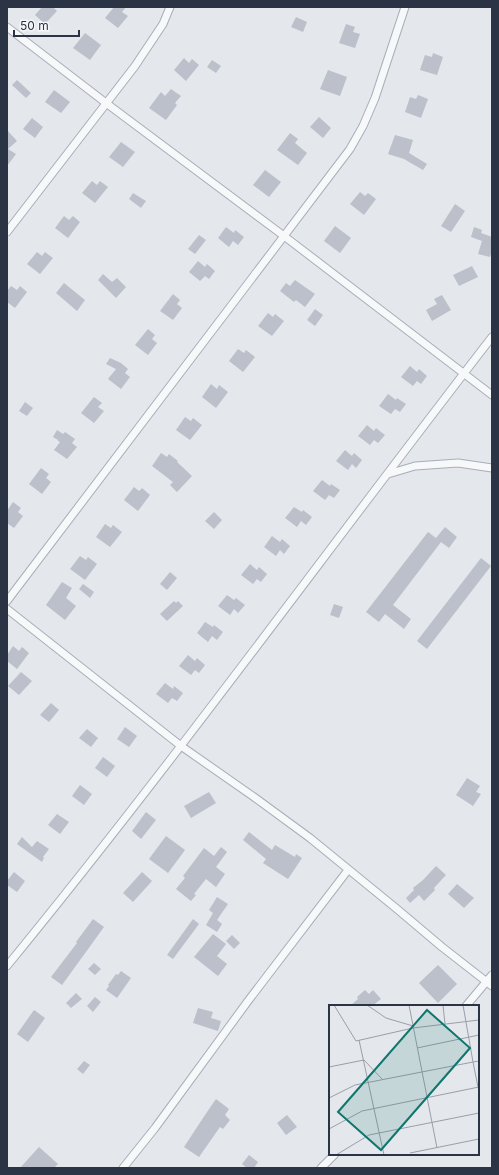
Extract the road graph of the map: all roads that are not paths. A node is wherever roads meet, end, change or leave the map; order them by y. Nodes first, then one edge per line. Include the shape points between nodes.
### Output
1 (170, 7) edge
2 (405, 7) edge
3 (7, 27) edge
4 (106, 103) junction
5 (7, 232) edge
6 (284, 236) junction
7 (492, 337) edge
8 (464, 373) junction
9 (492, 395) edge
10 (492, 468) edge
11 (387, 474) junction
12 (7, 601) edge
13 (7, 609) edge
14 (181, 746) junction
15 (348, 870) junction
16 (7, 966) edge
17 (492, 975) edge
18 (489, 984) edge
19 (467, 1005) edge
20 (334, 1155) edge
21 (122, 1168) edge
22 (322, 1168) edge

1 - 4 street via 163,24 135,66
2 - 6 street via 363,126 350,149
3 - 4 street
4 - 5 street
4 - 6 street
6 - 8 street
6 - 12 street
7 - 8 street
8 - 9 street
8 - 11 street
10 - 11 street via 458,464 415,466
11 - 14 street
13 - 14 street
14 - 15 street via 284,818
14 - 16 street
15 - 18 street
15 - 21 street via 155,1128
17 - 18 street
18 - 19 street
20 - 22 street

